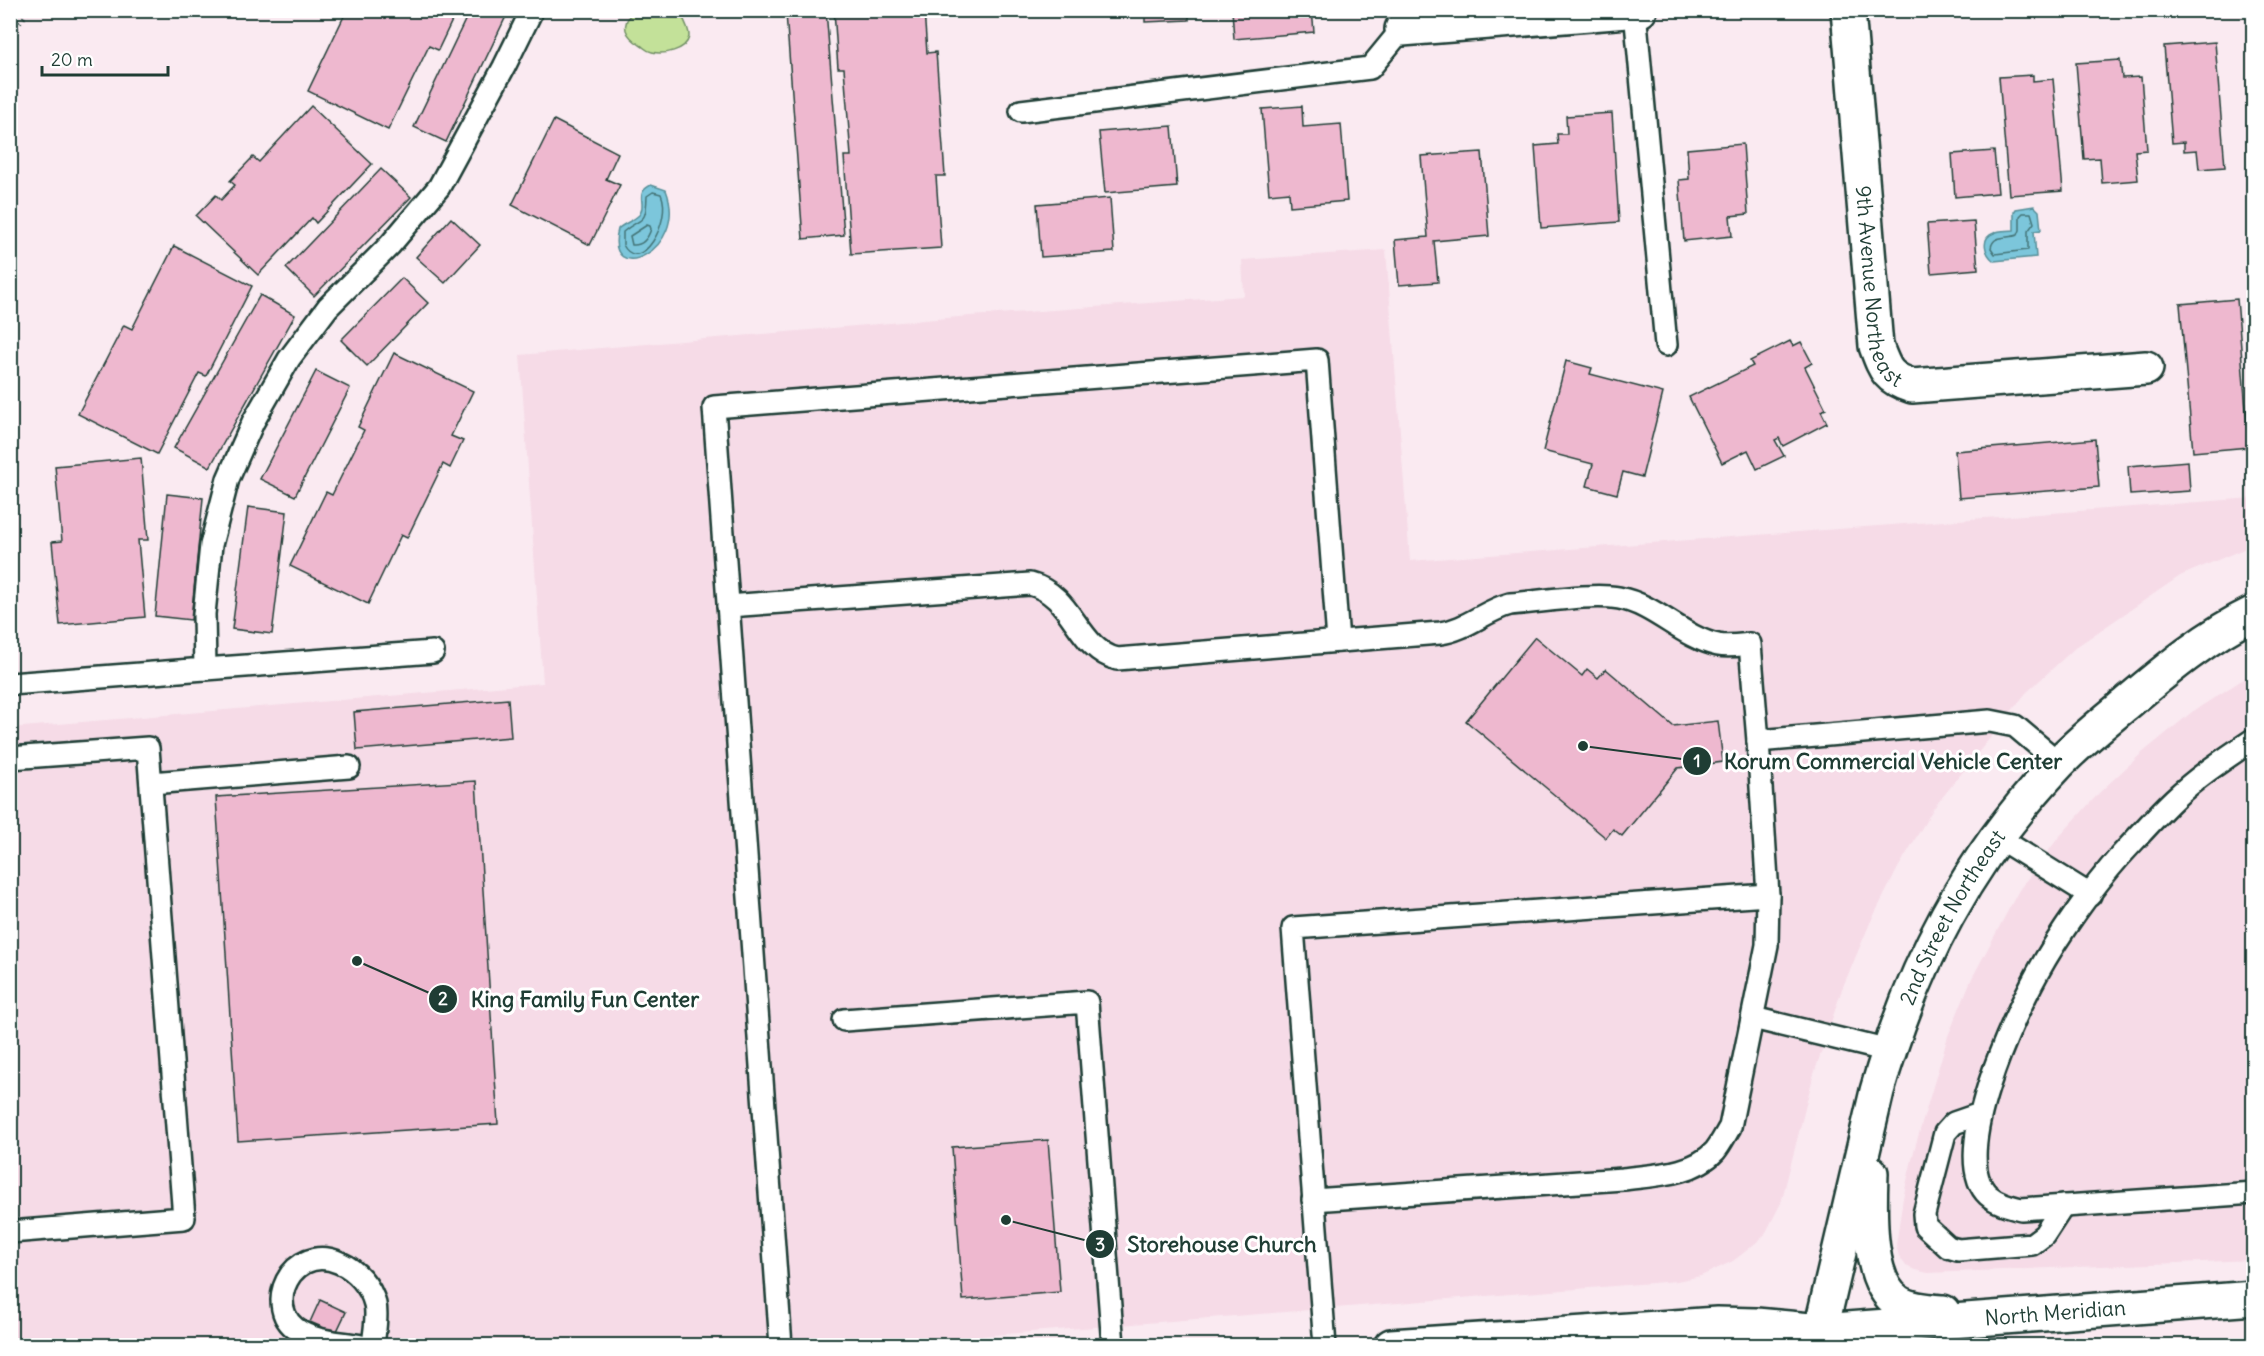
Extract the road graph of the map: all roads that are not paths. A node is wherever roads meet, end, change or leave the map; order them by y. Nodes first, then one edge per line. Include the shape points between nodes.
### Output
1 (532, 10) edge
2 (1640, 10) edge
3 (1848, 10) edge
4 (1635, 11) edge
5 (1416, 22) edge
6 (1021, 111) dead end
7 (1666, 345) dead end
8 (2146, 368) dead end
9 (728, 606) junction
10 (2253, 613) edge
11 (1338, 641) junction
12 (433, 652) dead end
13 (205, 669) junction
14 (10, 684) edge
15 (2253, 739) edge
16 (1758, 741) junction
17 (10, 758) edge
18 (2059, 763) junction
19 (349, 767) dead end
20 (151, 783) junction
21 (1997, 837) junction
22 (1768, 895) junction
23 (2090, 895) junction
24 (1752, 1018) junction
25 (844, 1020) dead end
26 (1888, 1051) junction
27 (1877, 1091) junction
28 (1980, 1114) junction
29 (2253, 1193) edge
30 (1313, 1200) junction
31 (2063, 1206) junction
32 (10, 1232) edge
33 (2253, 1298) edge
34 (2021, 1316) junction
35 (1819, 1338) edge
36 (361, 1346) edge
37 (373, 1346) edge
38 (781, 1346) edge
39 (1113, 1346) edge
40 (1325, 1346) edge
41 (1391, 1346) edge
42 (1770, 1346) edge

1 - 13 lane via 439,187 390,245 328,307 288,359 254,422 228,480 211,545 204,614
2 - 4 main road
3 - 8 main road, 9th Avenue Northeast via 1876,346 1884,369 1897,381 1912,386
4 - 5 main road
4 - 7 lane
5 - 6 lane via 1370,68
9 - 11 lane via 1030,584 1051,593 1094,647 1117,659
9 - 11 lane via 714,407 1317,360
9 - 38 lane
10 - 18 main road, 2nd Street Northeast via 2194,650
11 - 16 lane via 1455,631 1510,604 1619,598 1640,604 1701,640 1719,645 1750,645
12 - 13 lane
13 - 14 lane
15 - 23 lane via 2174,800 2120,856
16 - 18 lane via 1990,721 2015,726
16 - 22 lane
17 - 20 lane via 148,748
18 - 21 main road, 2nd Street Northeast
19 - 20 lane
20 - 32 lane via 184,1218
21 - 23 lane
21 - 26 main road, 2nd Street Northeast via 1969,876 1930,946
22 - 24 lane via 1767,945
22 - 30 lane via 1293,928
23 - 28 lane via 2037,974 2011,1028
24 - 26 lane
24 - 30 lane via 1730,1127 1714,1152 1689,1168 1623,1179
25 - 39 lane via 1087,1002
26 - 27 main road, 2nd Street Northeast
27 - 34 main road via 1871,1230 1877,1272 1885,1287 1898,1302 1926,1311
27 - 35 main road, 2nd Street Northeast
28 - 31 lane via 1974,1159 1986,1194 2021,1209
28 - 31 lane via 1954,1123 1945,1133 1924,1214 1925,1227 1948,1247 1958,1250 2032,1244
29 - 31 lane
30 - 40 lane
33 - 34 main road, North Meridian
34 - 35 main road, North Meridian
35 - 41 main road, North Meridian via 1756,1325 1717,1324
35 - 42 main road, North Meridian
36 - 37 lane via 310,1336 286,1319 282,1294 296,1268 311,1259 325,1257 341,1262 357,1275 375,1304

